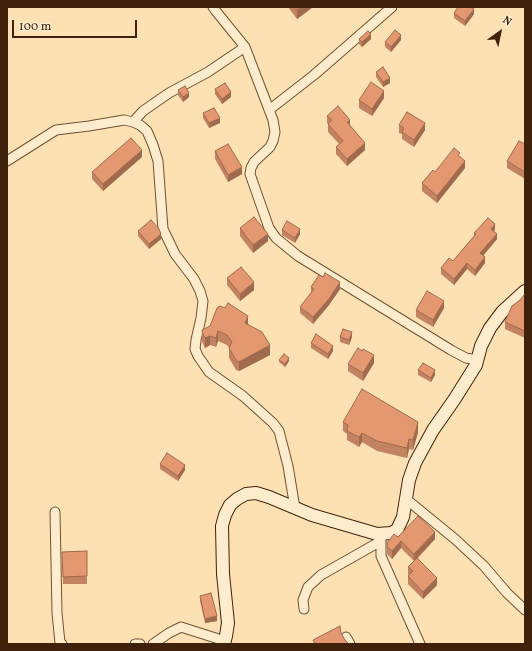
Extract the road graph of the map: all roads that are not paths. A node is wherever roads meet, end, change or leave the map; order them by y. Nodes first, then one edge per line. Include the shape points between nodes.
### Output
1 (214, 7) edge
2 (392, 7) edge
3 (245, 47) junction
4 (269, 110) junction
5 (133, 122) junction
6 (7, 161) edge
7 (525, 291) edge
8 (477, 360) junction
9 (406, 500) junction
10 (295, 508) junction
11 (55, 512) dead end
12 (381, 538) junction
13 (304, 609) dead end
14 (525, 610) edge
15 (224, 643) edge
16 (62, 644) edge
17 (135, 644) edge
18 (140, 644) edge
19 (153, 644) edge
20 (420, 644) edge

1 - 3 street
2 - 4 street via 314,75
3 - 4 street
3 - 5 street via 208,72 169,93
4 - 8 street via 275,132 273,141 254,162 250,174 269,228 276,238 298,256 451,350 466,358
5 - 6 street via 124,120 56,130
5 - 10 street via 146,132 158,161 163,229 175,254 194,279 203,301 195,349 209,372 248,400 279,431
7 - 8 street via 495,320 481,346
8 - 9 street via 415,463
9 - 12 street via 403,517 397,530
9 - 14 street via 455,539
10 - 12 street
10 - 15 street via 256,492 246,494 230,505 222,526 228,623
11 - 16 street via 57,613
12 - 13 street via 321,575 308,587 303,600
12 - 20 street via 381,556
15 - 19 street via 181,627
17 - 18 street

